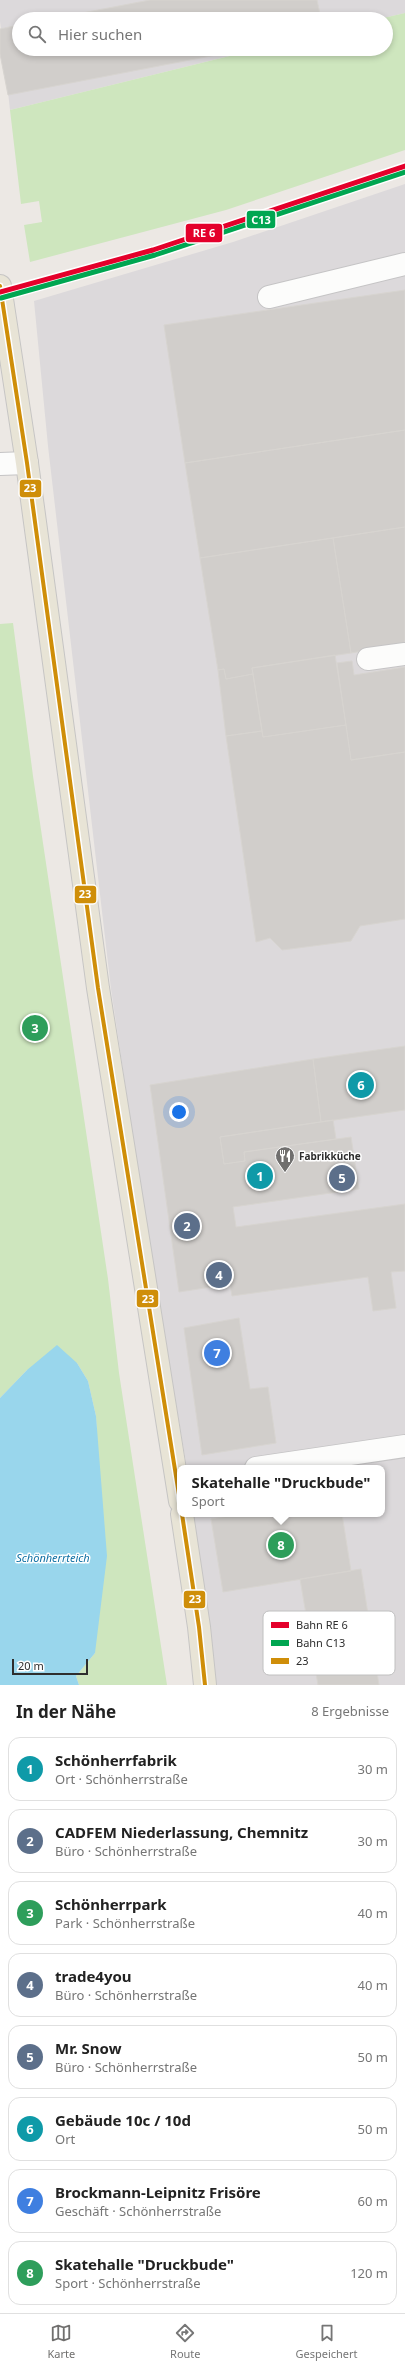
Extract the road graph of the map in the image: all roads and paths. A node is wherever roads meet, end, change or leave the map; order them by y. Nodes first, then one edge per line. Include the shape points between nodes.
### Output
1 (405, 264) edge
2 (0, 286) edge
3 (269, 297) dead end
4 (27, 463) junction
5 (0, 464) edge
6 (405, 654) edge
7 (368, 659) dead end
8 (405, 1446) edge
9 (276, 1465) edge
10 (177, 1475) edge
11 (182, 1517) edge
12 (205, 1685) edge

1 - 3 street
2 - 4 main road
4 - 5 street
4 - 10 main road via 98,988
6 - 7 street
8 - 9 street
11 - 12 main road

